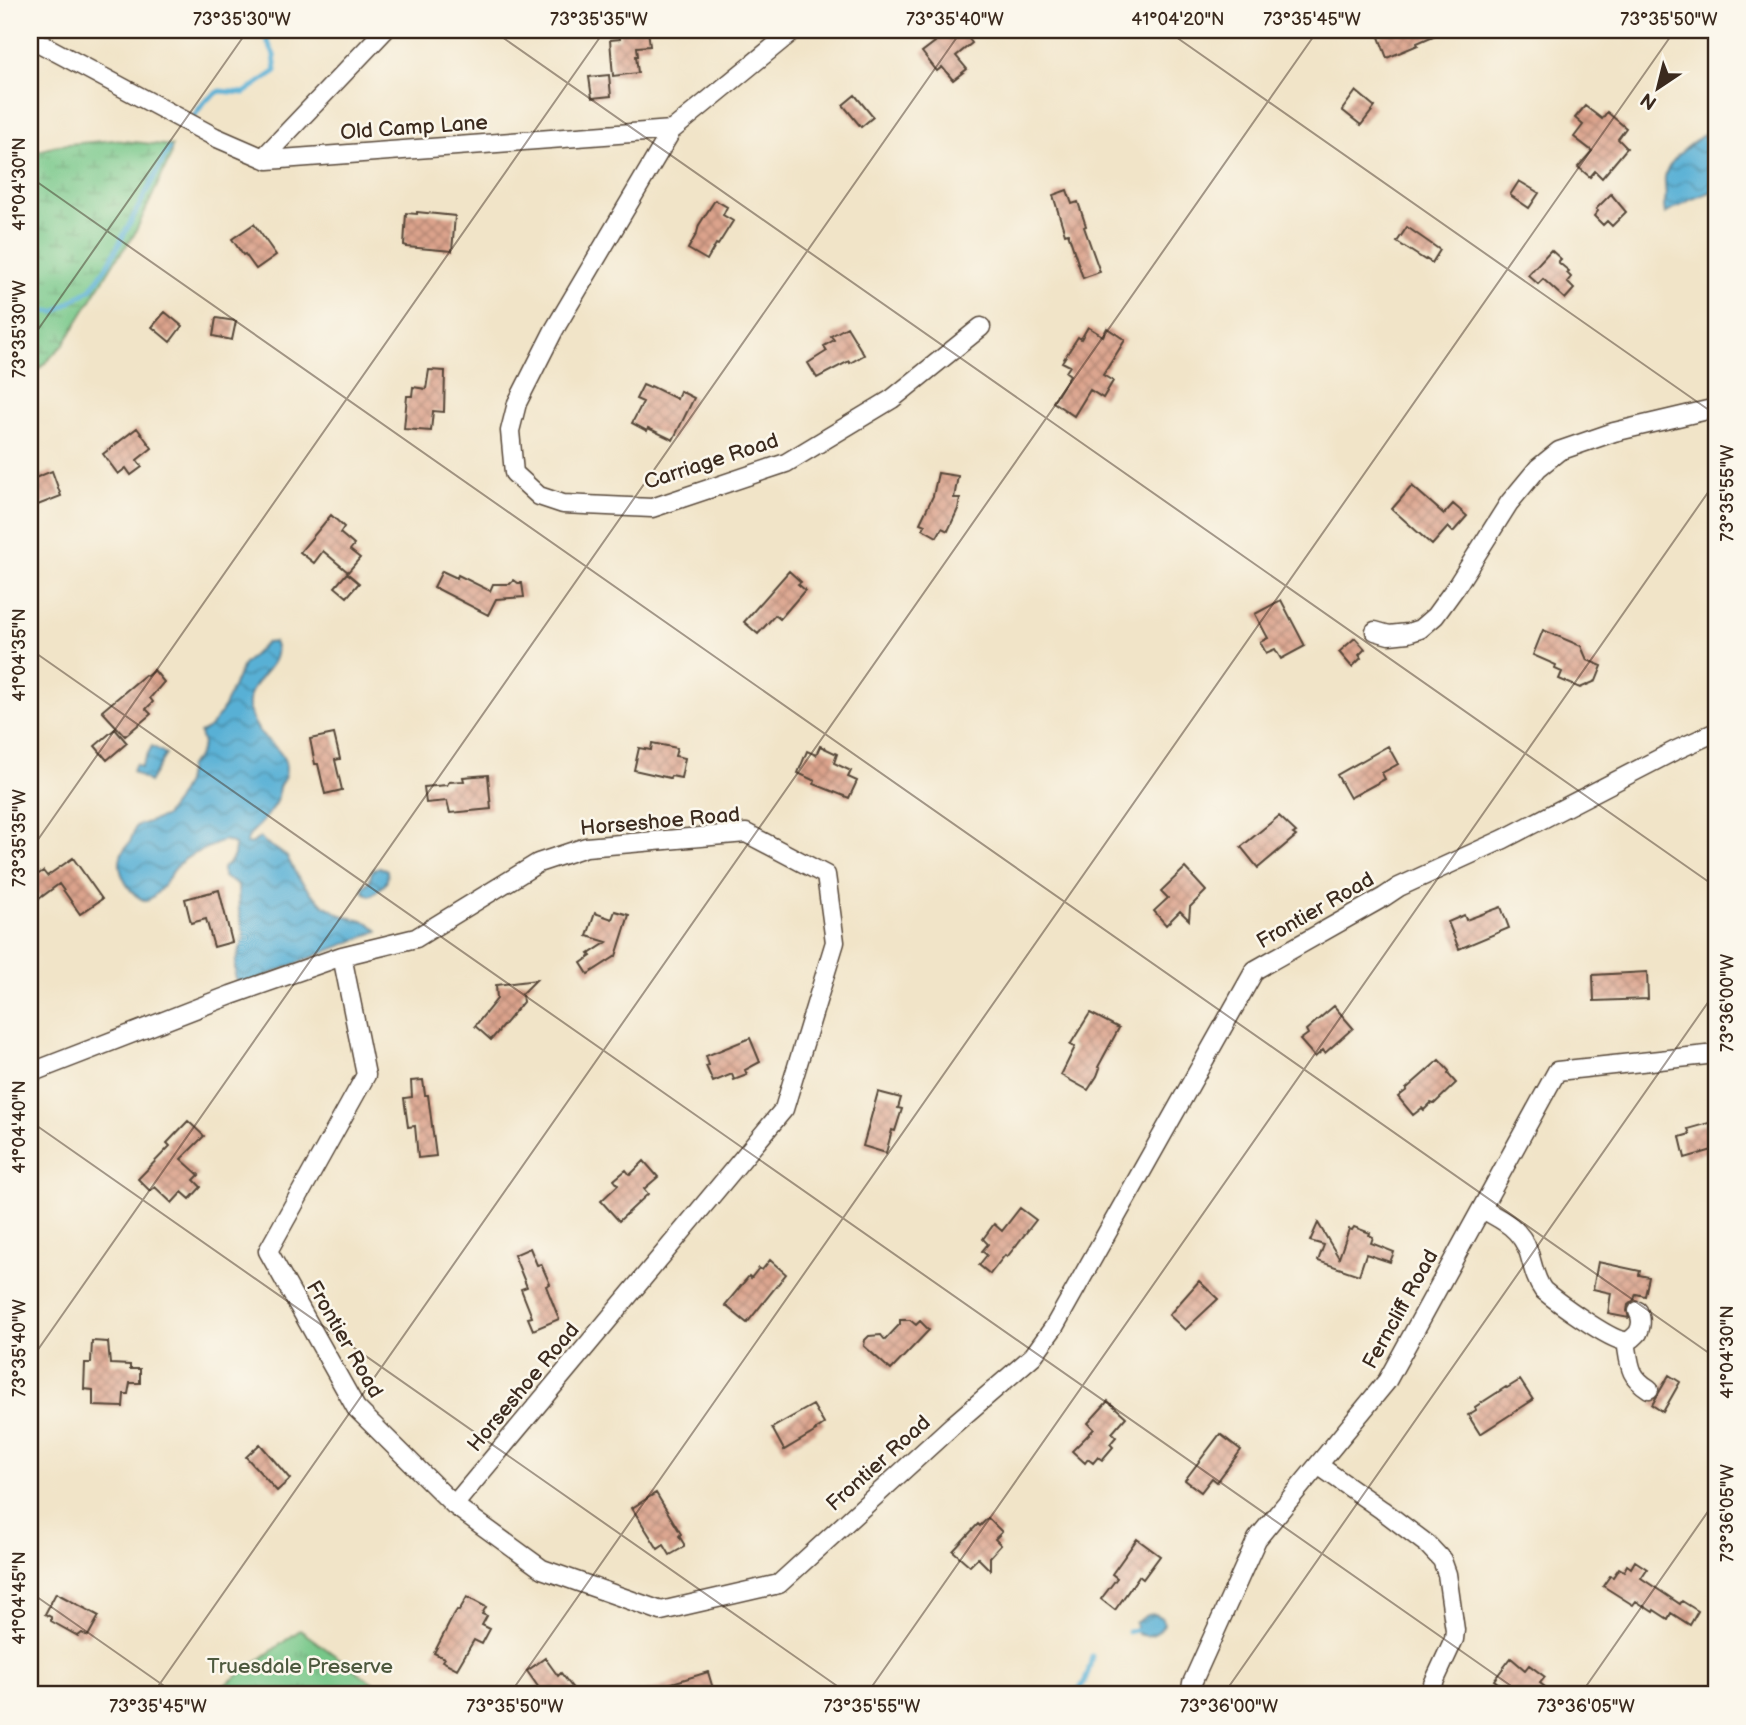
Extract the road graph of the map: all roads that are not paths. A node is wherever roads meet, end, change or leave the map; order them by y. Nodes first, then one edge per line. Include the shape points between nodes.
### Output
1 (385, 30) edge
2 (794, 30) edge
3 (30, 38) edge
4 (672, 130) junction
5 (263, 158) junction
6 (981, 327) dead end
7 (1716, 408) edge
8 (1375, 631) dead end
9 (1716, 732) edge
10 (342, 956) junction
11 (1716, 1054) edge
12 (30, 1073) edge
13 (1482, 1209) junction
14 (1638, 1311) dead end
15 (1626, 1341) junction
16 (1649, 1389) dead end
17 (1318, 1465) junction
18 (454, 1505) junction
19 (1190, 1695) edge
20 (1428, 1695) edge

1 - 5 street
2 - 4 street
3 - 5 street, Old Camp Lane
4 - 5 street, Old Camp Lane
4 - 6 street, Carriage Road via 554,330 517,403 510,432 514,473 539,496 564,504 652,508 786,463 892,399
7 - 8 street via 1614,432 1559,452 1538,468 1509,503 1434,616 1408,633
9 - 18 street, Frontier Road via 1399,887 1255,970 1033,1356 779,1584 661,1611 542,1569
10 - 12 street, Horseshoe Road
10 - 18 street, Frontier Road via 366,1075 268,1251 356,1409
10 - 18 street, Horseshoe Road via 416,938 538,863 586,846 746,833 826,875 835,942 784,1109
11 - 13 street, Ferncliff Road via 1557,1071
13 - 15 street via 1510,1224 1521,1236 1542,1290 1601,1330
13 - 17 street, Ferncliff Road via 1387,1381
14 - 15 street via 1640,1327
15 - 16 street via 1633,1375
17 - 19 street, Ferncliff Road via 1257,1539
17 - 20 street via 1418,1537 1442,1560 1455,1630

